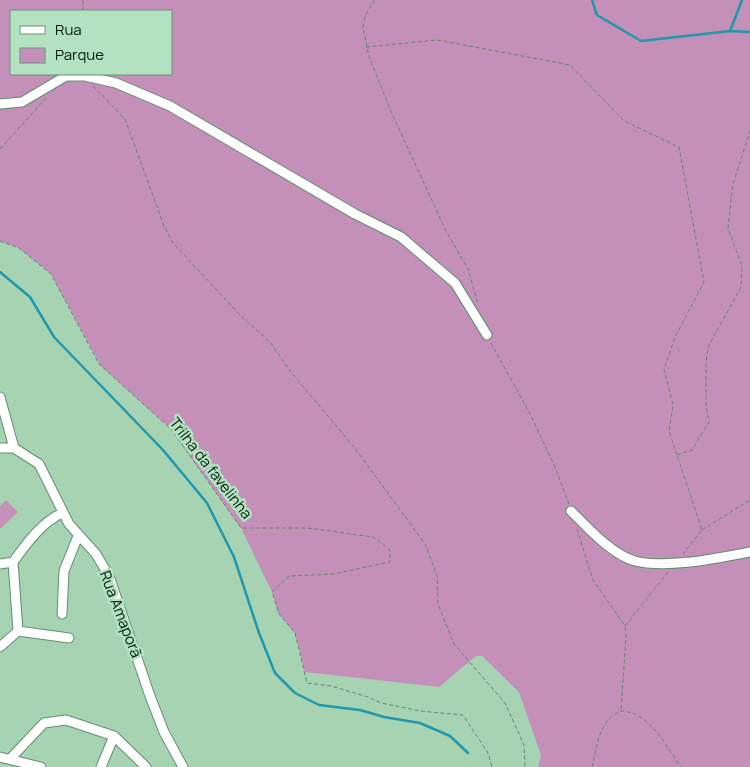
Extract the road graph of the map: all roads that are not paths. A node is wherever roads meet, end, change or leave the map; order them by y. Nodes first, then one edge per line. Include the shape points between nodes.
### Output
1 (0, 104) edge
2 (487, 335) dead end
3 (0, 397) edge
4 (0, 448) edge
5 (14, 448) junction
6 (571, 511) dead end
7 (62, 513) junction
8 (78, 536) junction
9 (750, 552) edge
10 (13, 562) junction
11 (0, 564) edge
12 (62, 614) dead end
13 (18, 632) junction
14 (69, 638) dead end
15 (0, 647) edge
16 (114, 736) junction
17 (0, 757) edge
18 (10, 759) junction
19 (41, 767) edge
20 (101, 767) edge
21 (146, 767) edge
22 (183, 767) edge

1 - 2 street via 22,102 66,76 85,76 116,83 170,106 400,237 455,283
3 - 5 street
4 - 5 street
5 - 7 street, Rua Amaporã via 39,464
6 - 9 street via 602,542 634,561 675,563
7 - 8 street, Rua Amaporã
7 - 10 street via 49,520
8 - 12 street via 64,571
8 - 22 street, Rua Amaporã via 96,554 109,576 150,696
10 - 11 street
10 - 13 street
13 - 14 street
13 - 15 street
16 - 18 street via 89,726 56,720 44,723 32,733
16 - 20 street
16 - 21 street
17 - 18 street
18 - 19 street

